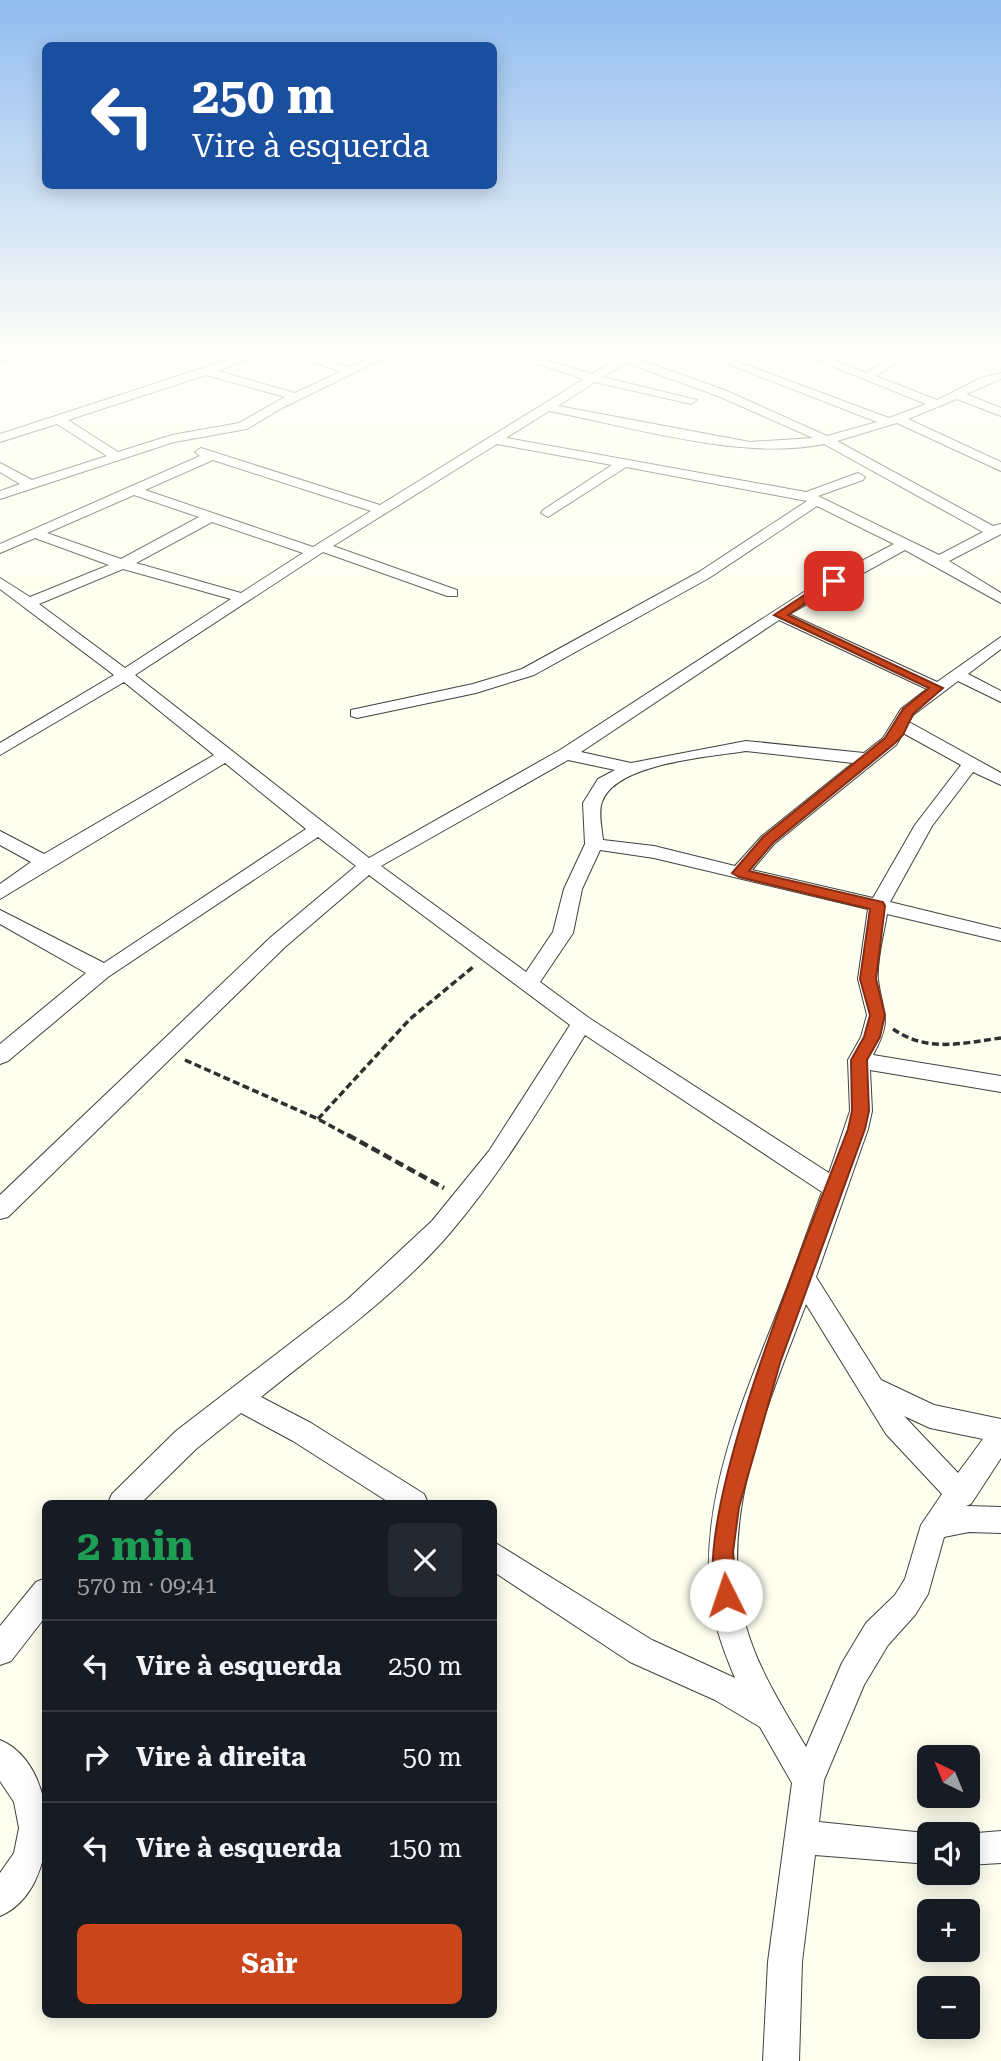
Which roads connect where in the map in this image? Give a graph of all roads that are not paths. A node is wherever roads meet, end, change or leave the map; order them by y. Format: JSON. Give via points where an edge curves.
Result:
{"nodes":[{"id":1,"x":103,"y":448,"type":"edge"},
{"id":2,"x":144,"y":448,"type":"edge"},
{"id":3,"x":190,"y":448,"type":"edge"},
{"id":4,"x":483,"y":448,"type":"edge"},
{"id":5,"x":542,"y":448,"type":"edge"},
{"id":6,"x":845,"y":448,"type":"edge"},
{"id":7,"x":958,"y":448,"type":"edge"},
{"id":8,"x":213,"y":455,"type":"junction"},
{"id":9,"x":117,"y":457,"type":"junction"},
{"id":10,"x":623,"y":463,"type":"junction"},
{"id":11,"x":0,"y":467,"type":"edge"},
{"id":12,"x":1001,"y":467,"type":"edge"},
{"id":13,"x":858,"y":477,"type":"dead end"},
{"id":14,"x":30,"y":485,"type":"junction"},
{"id":15,"x":135,"y":491,"type":"junction"},
{"id":16,"x":0,"y":495,"type":"edge"},
{"id":17,"x":812,"y":498,"type":"junction"},
{"id":18,"x":381,"y":510,"type":"junction"},
{"id":19,"x":548,"y":513,"type":"dead end"},
{"id":20,"x":210,"y":517,"type":"junction"},
{"id":21,"x":997,"y":530,"type":"edge"},
{"id":22,"x":36,"y":534,"type":"junction"},
{"id":23,"x":906,"y":544,"type":"junction"},
{"id":24,"x":0,"y":549,"type":"edge"},
{"id":25,"x":318,"y":550,"type":"junction"},
{"id":26,"x":939,"y":561,"type":"junction"},
{"id":27,"x":122,"y":564,"type":"junction"},
{"id":28,"x":0,"y":582,"type":"edge"},
{"id":29,"x":453,"y":593,"type":"dead end"},
{"id":30,"x":243,"y":598,"type":"junction"},
{"id":31,"x":1001,"y":599,"type":"edge"},
{"id":32,"x":27,"y":604,"type":"junction"},
{"id":33,"x":779,"y":615,"type":"junction"},
{"id":34,"x":1001,"y":642,"type":"edge"},
{"id":35,"x":956,"y":674,"type":"junction"},
{"id":36,"x":125,"y":675,"type":"junction"},
{"id":37,"x":937,"y":688,"type":"junction"},
{"id":38,"x":1001,"y":697,"type":"edge"},
{"id":39,"x":357,"y":713,"type":"dead end"},
{"id":40,"x":902,"y":725,"type":"junction"},
{"id":41,"x":0,"y":750,"type":"edge"},
{"id":42,"x":566,"y":754,"type":"junction"},
{"id":43,"x":226,"y":755,"type":"junction"},
{"id":44,"x":868,"y":759,"type":"junction"},
{"id":45,"x":971,"y":762,"type":"junction"},
{"id":46,"x":629,"y":768,"type":"junction"},
{"id":47,"x":1001,"y":780,"type":"edge"},
{"id":48,"x":317,"y":829,"type":"junction"},
{"id":49,"x":0,"y":837,"type":"edge"},
{"id":50,"x":594,"y":844,"type":"junction"},
{"id":51,"x":44,"y":862,"type":"junction"},
{"id":52,"x":368,"y":866,"type":"junction"},
{"id":53,"x":739,"y":873,"type":"junction"},
{"id":54,"x":0,"y":893,"type":"edge"},
{"id":55,"x":878,"y":906,"type":"junction"},
{"id":56,"x":0,"y":916,"type":"edge"},
{"id":57,"x":1001,"y":935,"type":"edge"},
{"id":58,"x":102,"y":971,"type":"junction"},
{"id":59,"x":528,"y":984,"type":"junction"},
{"id":60,"x":582,"y":1023,"type":"junction"},
{"id":61,"x":0,"y":1056,"type":"edge"},
{"id":62,"x":859,"y":1060,"type":"junction"},
{"id":63,"x":1001,"y":1084,"type":"edge"},
{"id":64,"x":833,"y":1188,"type":"junction"},
{"id":65,"x":0,"y":1210,"type":"edge"},
{"id":66,"x":803,"y":1278,"type":"junction"},
{"id":67,"x":874,"y":1389,"type":"junction"},
{"id":68,"x":240,"y":1399,"type":"junction"},
{"id":69,"x":1001,"y":1431,"type":"edge"},
{"id":70,"x":1001,"y":1437,"type":"edge"},
{"id":71,"x":961,"y":1494,"type":"junction"},
{"id":72,"x":125,"y":1500,"type":"edge"},
{"id":73,"x":409,"y":1500,"type":"edge"},
{"id":74,"x":1001,"y":1520,"type":"edge"},
{"id":75,"x":936,"y":1525,"type":"junction"},
{"id":76,"x":497,"y":1558,"type":"edge"},
{"id":77,"x":42,"y":1597,"type":"edge"},
{"id":78,"x":0,"y":1650,"type":"edge"},
{"id":79,"x":772,"y":1717,"type":"junction"},
{"id":80,"x":0,"y":1756,"type":"edge"},
{"id":81,"x":808,"y":1780,"type":"junction"},
{"id":82,"x":802,"y":1837,"type":"junction"},
{"id":83,"x":917,"y":1847,"type":"edge"},
{"id":84,"x":1001,"y":1847,"type":"edge"},
{"id":85,"x":980,"y":1848,"type":"edge"},
{"id":86,"x":0,"y":1899,"type":"edge"},
{"id":87,"x":780,"y":2061,"type":"edge"}],
"edges":[{"from":1,"to":9,"type":"street"},
{"from":2,"to":9,"type":"street"},
{"from":3,"to":8,"type":"street"},
{"from":4,"to":18,"type":"street"},
{"from":5,"to":10,"type":"street"},
{"from":6,"to":21,"type":"street"},
{"from":7,"to":12,"type":"street"},
{"from":8,"to":15,"type":"street"},
{"from":8,"to":18,"type":"street"},
{"from":9,"to":14,"type":"street"},
{"from":10,"to":17,"type":"street"},
{"from":10,"to":19,"type":"street"},
{"from":11,"to":14,"type":"street"},
{"from":13,"to":17,"type":"street"},
{"from":14,"to":16,"type":"street"},
{"from":15,"to":20,"type":"street"},
{"from":15,"to":22,"type":"street"},
{"from":17,"to":23,"type":"street"},
{"from":17,"to":39,"type":"street","via":[[704,575],[528,672]]},
{"from":18,"to":25,"type":"street"},
{"from":20,"to":25,"type":"street"},
{"from":20,"to":27,"type":"street"},
{"from":21,"to":26,"type":"street"},
{"from":22,"to":24,"type":"street"},
{"from":22,"to":27,"type":"street"},
{"from":23,"to":26,"type":"street"},
{"from":23,"to":33,"type":"street"},
{"from":25,"to":29,"type":"street"},
{"from":25,"to":30,"type":"street"},
{"from":26,"to":31,"type":"street"},
{"from":27,"to":30,"type":"street"},
{"from":27,"to":32,"type":"street"},
{"from":28,"to":32,"type":"street"},
{"from":30,"to":36,"type":"street"},
{"from":32,"to":36,"type":"street"},
{"from":33,"to":37,"type":"street"},
{"from":33,"to":42,"type":"street"},
{"from":34,"to":35,"type":"street"},
{"from":35,"to":37,"type":"street"},
{"from":35,"to":38,"type":"street"},
{"from":36,"to":41,"type":"street"},
{"from":36,"to":43,"type":"street"},
{"from":37,"to":40,"type":"street","via":[[907,712]]},
{"from":40,"to":44,"type":"street","via":[[897,735]]},
{"from":40,"to":45,"type":"street"},
{"from":42,"to":46,"type":"street"},
{"from":42,"to":52,"type":"street"},
{"from":43,"to":48,"type":"street"},
{"from":43,"to":51,"type":"street"},
{"from":44,"to":46,"type":"street","via":[[746,746]]},
{"from":44,"to":53,"type":"street","via":[[768,840]]},
{"from":45,"to":47,"type":"street"},
{"from":45,"to":55,"type":"street","via":[[924,825]]},
{"from":46,"to":50,"type":"street","via":[[597,792],[590,813]]},
{"from":48,"to":52,"type":"street"},
{"from":48,"to":58,"type":"street"},
{"from":49,"to":51,"type":"street"},
{"from":50,"to":53,"type":"street","via":[[654,852]]},
{"from":50,"to":59,"type":"street","via":[[573,889],[563,933]]},
{"from":51,"to":54,"type":"street"},
{"from":52,"to":59,"type":"street"},
{"from":52,"to":65,"type":"street","via":[[278,942]]},
{"from":53,"to":55,"type":"street"},
{"from":55,"to":57,"type":"street"},
{"from":55,"to":62,"type":"street","via":[[868,979],[877,1015],[872,1037]]},
{"from":56,"to":58,"type":"street"},
{"from":58,"to":61,"type":"street"},
{"from":59,"to":60,"type":"street"},
{"from":60,"to":64,"type":"street"},
{"from":60,"to":68,"type":"street","via":[[497,1157],[427,1242],[357,1306]]},
{"from":62,"to":63,"type":"street"},
{"from":62,"to":64,"type":"street","via":[[861,1111]]},
{"from":64,"to":66,"type":"street"},
{"from":66,"to":67,"type":"street"},
{"from":66,"to":79,"type":"street","via":[[755,1411],[729,1507],[723,1552],[730,1622]]},
{"from":67,"to":69,"type":"street","via":[[930,1416]]},
{"from":67,"to":71,"type":"street","via":[[895,1426]]},
{"from":68,"to":72,"type":"street","via":[[186,1440]]},
{"from":68,"to":73,"type":"street"},
{"from":70,"to":71,"type":"street"},
{"from":71,"to":75,"type":"street"},
{"from":74,"to":75,"type":"street"},
{"from":75,"to":81,"type":"street","via":[[918,1584],[877,1634],[853,1674]]},
{"from":76,"to":79,"type":"street","via":[[640,1651],[726,1689]]},
{"from":77,"to":78,"type":"street"},
{"from":79,"to":81,"type":"street"},
{"from":80,"to":86,"type":"street","via":[[21,1780],[36,1814],[34,1844],[17,1881]]},
{"from":81,"to":82,"type":"street"},
{"from":82,"to":83,"type":"street"},
{"from":82,"to":87,"type":"street","via":[[785,1962]]},
{"from":84,"to":85,"type":"street"}]}
